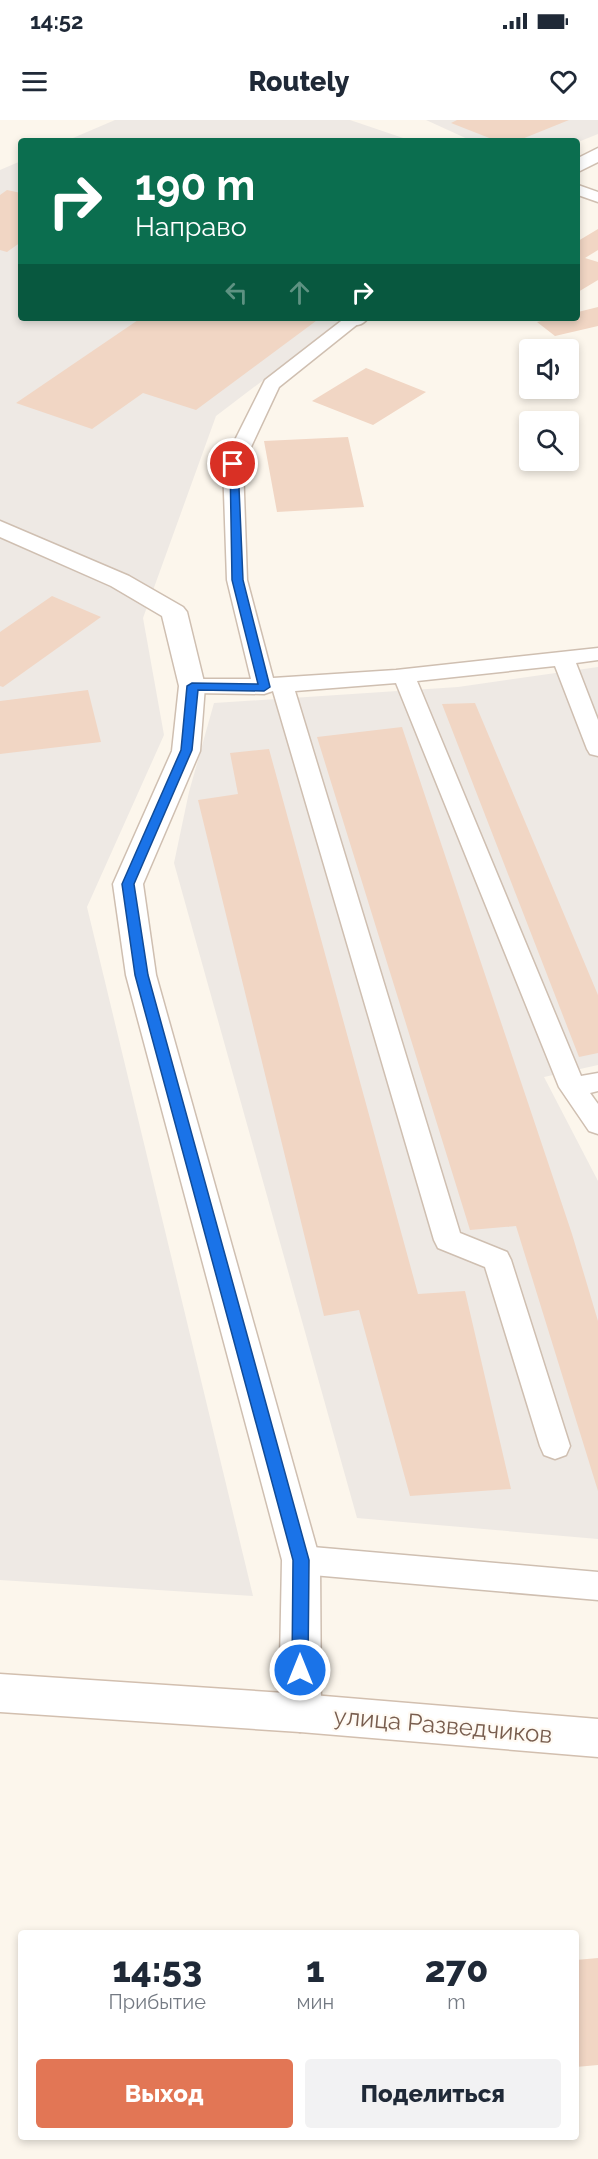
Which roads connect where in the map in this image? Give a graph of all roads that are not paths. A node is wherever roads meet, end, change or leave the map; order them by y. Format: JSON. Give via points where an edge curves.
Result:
{"nodes":[{"id":1,"x":598,"y":154,"type":"edge"},
{"id":2,"x":580,"y":165,"type":"edge"},
{"id":3,"x":580,"y":183,"type":"edge"},
{"id":4,"x":598,"y":184,"type":"edge"},
{"id":5,"x":580,"y":191,"type":"edge"},
{"id":6,"x":598,"y":197,"type":"edge"},
{"id":7,"x":353,"y":321,"type":"edge"},
{"id":8,"x":0,"y":528,"type":"edge"},
{"id":9,"x":598,"y":654,"type":"edge"},
{"id":10,"x":563,"y":658,"type":"junction"},
{"id":11,"x":404,"y":677,"type":"junction"},
{"id":12,"x":192,"y":686,"type":"junction"},
{"id":13,"x":274,"y":687,"type":"junction"},
{"id":14,"x":598,"y":749,"type":"edge"},
{"id":15,"x":598,"y":1082,"type":"edge"},
{"id":16,"x":572,"y":1087,"type":"junction"},
{"id":17,"x":598,"y":1124,"type":"edge"},
{"id":18,"x":555,"y":1446,"type":"dead end"},
{"id":19,"x":301,"y":1560,"type":"junction"},
{"id":20,"x":598,"y":1586,"type":"edge"},
{"id":21,"x":0,"y":1693,"type":"edge"},
{"id":22,"x":300,"y":1713,"type":"junction"},
{"id":23,"x":598,"y":1738,"type":"edge"}],
"edges":[{"from":1,"to":2,"type":"street"},
{"from":3,"to":4,"type":"lane"},
{"from":5,"to":6,"type":"lane"},
{"from":7,"to":13,"type":"lane","via":[[271,384],[233,464],[237,580]]},
{"from":8,"to":12,"type":"street","via":[[120,581],[174,612]]},
{"from":9,"to":10,"type":"lane"},
{"from":10,"to":11,"type":"lane"},
{"from":10,"to":14,"type":"lane"},
{"from":11,"to":13,"type":"lane"},
{"from":11,"to":16,"type":"lane"},
{"from":12,"to":13,"type":"lane"},
{"from":12,"to":19,"type":"street","via":[[186,750],[128,884],[141,975]]},
{"from":13,"to":18,"type":"lane","via":[[316,804],[448,1240],[497,1260]]},
{"from":15,"to":16,"type":"lane"},
{"from":16,"to":17,"type":"lane"},
{"from":19,"to":20,"type":"lane"},
{"from":19,"to":22,"type":"street"},
{"from":21,"to":22,"type":"street","name":"улица Разведчиков"},
{"from":22,"to":23,"type":"street","name":"улица Разведчиков"}]}
